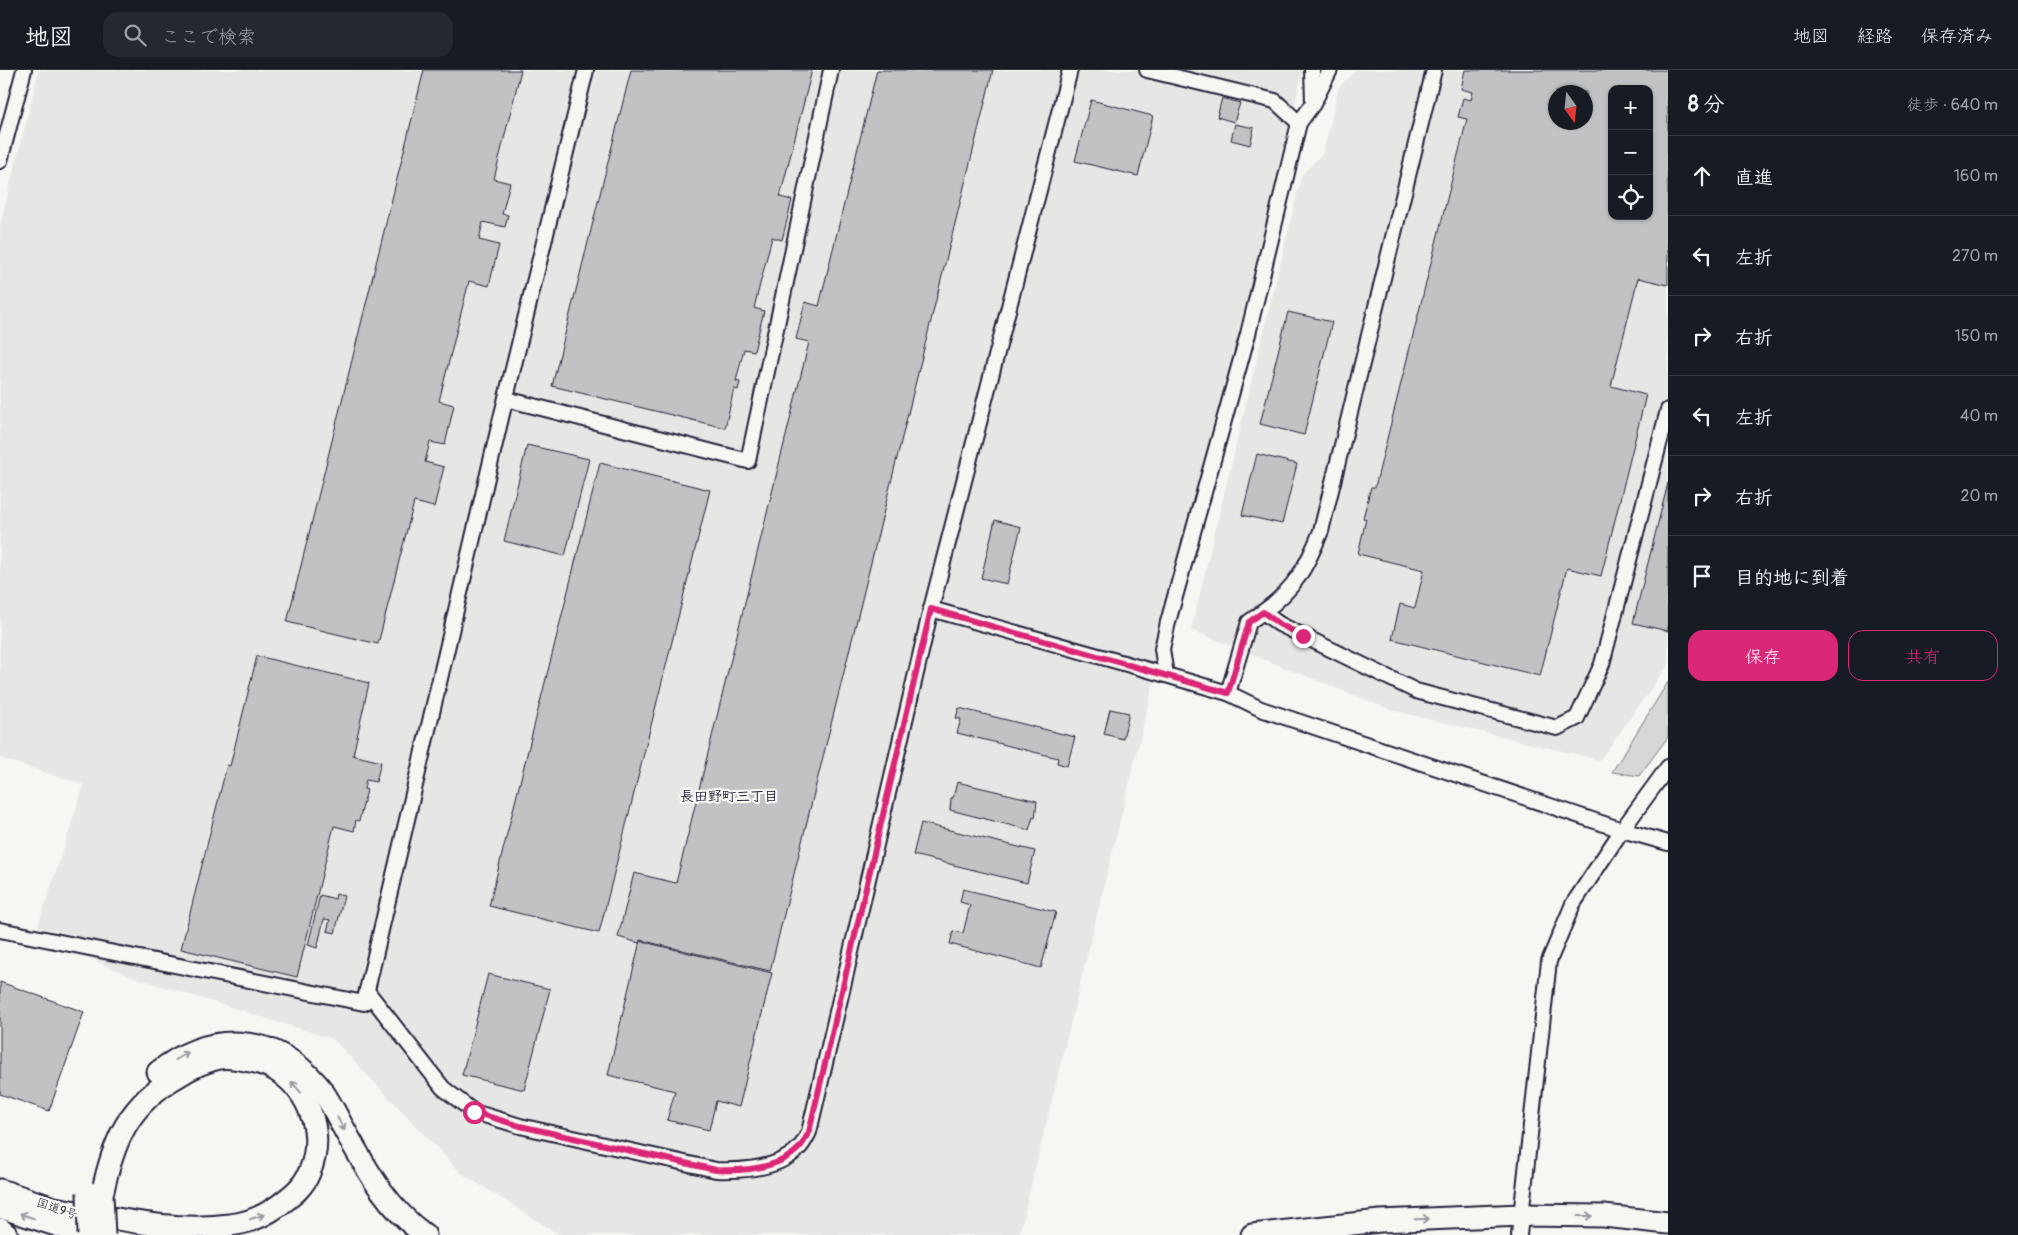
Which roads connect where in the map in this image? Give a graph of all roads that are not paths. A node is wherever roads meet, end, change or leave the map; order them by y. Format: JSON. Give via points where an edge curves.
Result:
{"nodes":[{"id":1,"x":24,"y":70,"type":"edge"},
{"id":2,"x":586,"y":70,"type":"edge"},
{"id":3,"x":830,"y":70,"type":"edge"},
{"id":4,"x":1070,"y":70,"type":"edge"},
{"id":5,"x":1147,"y":70,"type":"edge"},
{"id":6,"x":1312,"y":70,"type":"edge"},
{"id":7,"x":1330,"y":70,"type":"edge"},
{"id":8,"x":1434,"y":70,"type":"edge"},
{"id":9,"x":1313,"y":104,"type":"junction"},
{"id":10,"x":1300,"y":123,"type":"junction"},
{"id":11,"x":0,"y":161,"type":"edge"},
{"id":12,"x":506,"y":399,"type":"junction"},
{"id":13,"x":1668,"y":410,"type":"edge"},
{"id":14,"x":931,"y":609,"type":"junction"},
{"id":15,"x":1263,"y":612,"type":"junction"},
{"id":16,"x":1166,"y":675,"type":"junction"},
{"id":17,"x":1228,"y":693,"type":"junction"},
{"id":18,"x":1668,"y":767,"type":"edge"},
{"id":19,"x":1622,"y":830,"type":"junction"},
{"id":20,"x":1668,"y":843,"type":"edge"},
{"id":21,"x":0,"y":930,"type":"edge"},
{"id":22,"x":367,"y":992,"type":"junction"},
{"id":23,"x":0,"y":1190,"type":"edge"},
{"id":24,"x":95,"y":1194,"type":"junction"},
{"id":25,"x":0,"y":1207,"type":"edge"},
{"id":26,"x":54,"y":1208,"type":"junction"},
{"id":27,"x":1668,"y":1223,"type":"edge"},
{"id":28,"x":1520,"y":1225,"type":"edge"},
{"id":29,"x":0,"y":1229,"type":"edge"},
{"id":30,"x":7,"y":1235,"type":"edge"},
{"id":31,"x":88,"y":1235,"type":"edge"},
{"id":32,"x":104,"y":1235,"type":"edge"},
{"id":33,"x":143,"y":1235,"type":"edge"},
{"id":34,"x":425,"y":1235,"type":"edge"},
{"id":35,"x":1252,"y":1235,"type":"edge"}],
"edges":[{"from":1,"to":11,"type":"street"},
{"from":2,"to":12,"type":"street"},
{"from":3,"to":12,"type":"street","via":[[748,461]]},
{"from":4,"to":14,"type":"street"},
{"from":5,"to":10,"type":"street","via":[[1275,101]]},
{"from":6,"to":9,"type":"street"},
{"from":7,"to":9,"type":"street"},
{"from":8,"to":15,"type":"street","via":[[1321,531],[1307,565],[1295,582]]},
{"from":9,"to":10,"type":"street"},
{"from":10,"to":16,"type":"street","via":[[1248,334],[1168,622],[1162,649]]},
{"from":12,"to":22,"type":"street"},
{"from":13,"to":15,"type":"street","via":[[1602,664],[1577,718],[1557,728],[1416,691],[1279,624]]},
{"from":14,"to":16,"type":"street"},
{"from":14,"to":22,"type":"street","via":[[809,1132],[798,1149],[774,1163],[746,1171],[716,1170],[520,1126],[474,1112],[443,1088]]},
{"from":15,"to":17,"type":"street","via":[[1249,622]]},
{"from":16,"to":17,"type":"street"},
{"from":17,"to":19,"type":"street","via":[[1261,709]]},
{"from":18,"to":19,"type":"street"},
{"from":19,"to":20,"type":"street"},
{"from":19,"to":28,"type":"street","via":[[1572,904],[1549,961]]},
{"from":21,"to":22,"type":"street","via":[[364,1003]]},
{"from":23,"to":26,"type":"highway","name":"国道9号"},
{"from":26,"to":24,"type":"highway","one_way":true,"via":[[144,1223],[196,1226],[230,1225],[264,1216],[294,1195],[309,1174],[315,1152],[315,1126],[305,1097],[287,1076],[264,1063],[221,1058],[196,1065],[146,1099],[115,1144]]},
{"from":24,"to":31,"type":"highway","bridge":true},
{"from":24,"to":32,"type":"highway","bridge":true},
{"from":24,"to":34,"type":"highway","one_way":true,"via":[[93,1166],[104,1138],[119,1111],[138,1088],[192,1050],[219,1042],[247,1042],[296,1064],[318,1085],[384,1197],[406,1221]]},
{"from":31,"to":25,"type":"highway","name":"国道9号","one_way":true},
{"from":26,"to":33,"type":"highway","name":"国道9号"},
{"from":28,"to":27,"type":"highway","one_way":true,"via":[[1604,1216]]},
{"from":35,"to":28,"type":"highway","one_way":true,"via":[[1380,1221]]},
{"from":29,"to":30,"type":"highway"}]}
